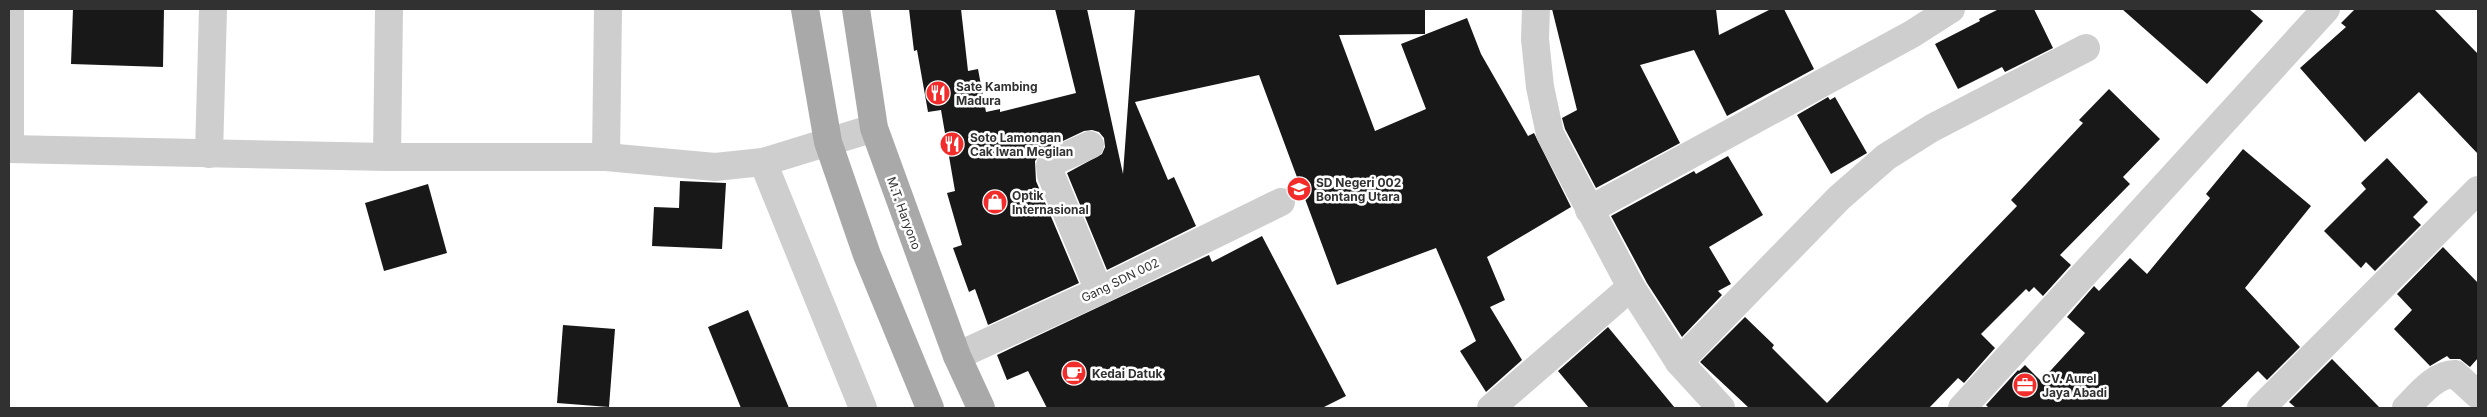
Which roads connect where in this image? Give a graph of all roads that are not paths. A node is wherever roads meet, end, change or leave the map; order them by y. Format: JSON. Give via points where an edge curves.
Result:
{"nodes":[{"id":1,"x":10,"y":9,"type":"edge"},
{"id":2,"x":212,"y":9,"type":"edge"},
{"id":3,"x":389,"y":9,"type":"edge"},
{"id":4,"x":608,"y":9,"type":"edge"},
{"id":5,"x":805,"y":9,"type":"edge"},
{"id":6,"x":856,"y":9,"type":"edge"},
{"id":7,"x":1536,"y":9,"type":"edge"},
{"id":8,"x":1951,"y":9,"type":"edge"},
{"id":9,"x":2326,"y":9,"type":"edge"},
{"id":10,"x":2086,"y":48,"type":"dead end"},
{"id":11,"x":874,"y":128,"type":"junction"},
{"id":12,"x":828,"y":142,"type":"junction"},
{"id":13,"x":1090,"y":145,"type":"dead end"},
{"id":14,"x":10,"y":149,"type":"edge"},
{"id":15,"x":209,"y":154,"type":"junction"},
{"id":16,"x":387,"y":157,"type":"junction"},
{"id":17,"x":606,"y":157,"type":"junction"},
{"id":18,"x":763,"y":162,"type":"junction"},
{"id":19,"x":2478,"y":190,"type":"edge"},
{"id":20,"x":1281,"y":202,"type":"dead end"},
{"id":21,"x":1589,"y":210,"type":"junction"},
{"id":22,"x":1632,"y":287,"type":"junction"},
{"id":23,"x":1099,"y":290,"type":"junction"},
{"id":24,"x":957,"y":356,"type":"junction"},
{"id":25,"x":1678,"y":362,"type":"junction"},
{"id":26,"x":2478,"y":395,"type":"edge"},
{"id":27,"x":863,"y":408,"type":"edge"},
{"id":28,"x":930,"y":408,"type":"edge"},
{"id":29,"x":981,"y":408,"type":"edge"},
{"id":30,"x":1491,"y":408,"type":"edge"},
{"id":31,"x":1721,"y":408,"type":"edge"},
{"id":32,"x":1962,"y":408,"type":"edge"},
{"id":33,"x":2261,"y":408,"type":"edge"},
{"id":34,"x":2406,"y":408,"type":"edge"}],
"edges":[{"from":1,"to":14,"type":"street"},
{"from":2,"to":15,"type":"street"},
{"from":3,"to":16,"type":"street"},
{"from":4,"to":17,"type":"street"},
{"from":5,"to":12,"type":"main road"},
{"from":6,"to":11,"type":"main road","name":"M.T. Haryono"},
{"from":7,"to":21,"type":"street","via":[[1535,39],[1540,87],[1550,134]]},
{"from":8,"to":21,"type":"street","via":[[1912,34]]},
{"from":9,"to":32,"type":"street"},
{"from":10,"to":25,"type":"street","via":[[1932,128],[1886,157],[1839,198]]},
{"from":11,"to":12,"type":"street"},
{"from":11,"to":24,"type":"main road","name":"M.T. Haryono"},
{"from":12,"to":18,"type":"street"},
{"from":12,"to":28,"type":"main road","via":[[867,255]]},
{"from":13,"to":23,"type":"street","via":[[1055,161],[1050,166],[1050,174]]},
{"from":14,"to":15,"type":"street"},
{"from":15,"to":16,"type":"street"},
{"from":16,"to":17,"type":"street"},
{"from":17,"to":18,"type":"street","via":[[715,167]]},
{"from":18,"to":27,"type":"street"},
{"from":19,"to":33,"type":"street"},
{"from":20,"to":23,"type":"street","name":"Gang SDN 002"},
{"from":21,"to":22,"type":"street"},
{"from":22,"to":25,"type":"street"},
{"from":22,"to":30,"type":"street"},
{"from":23,"to":24,"type":"street","name":"Gang SDN 002"},
{"from":24,"to":29,"type":"main road","name":"M.T. Haryono"},
{"from":25,"to":31,"type":"street"},
{"from":26,"to":34,"type":"street","via":[[2455,374],[2446,374]]}]}
